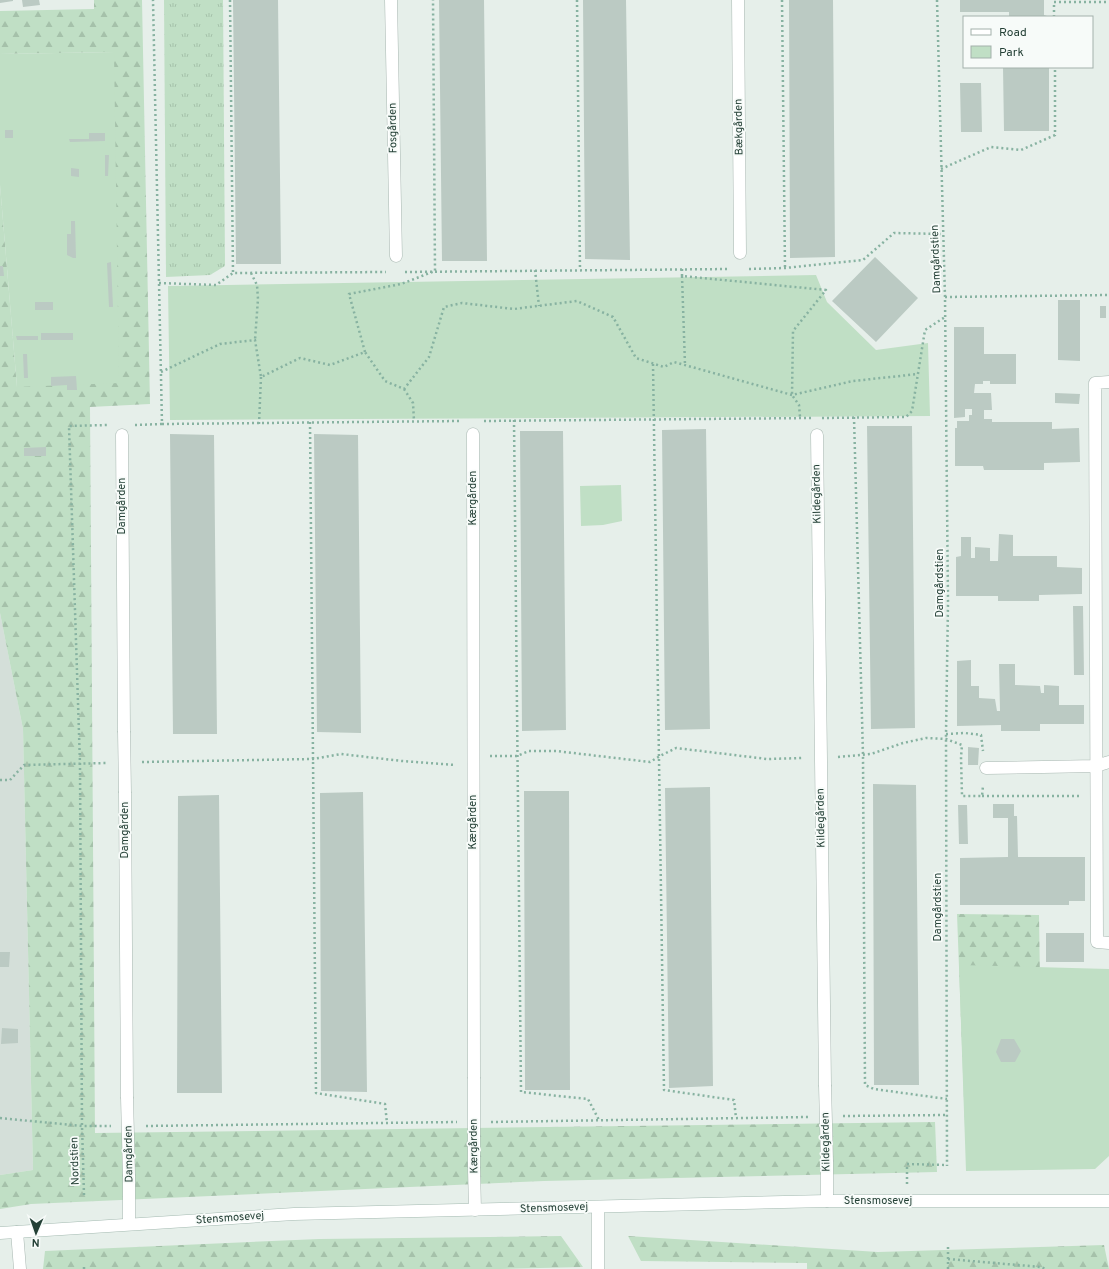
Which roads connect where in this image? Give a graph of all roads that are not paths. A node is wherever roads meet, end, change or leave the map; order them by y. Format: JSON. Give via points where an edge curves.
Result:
{"nodes":[{"id":1,"x":391,"y":0,"type":"edge"},
{"id":2,"x":738,"y":0,"type":"edge"},
{"id":3,"x":740,"y":253,"type":"dead end"},
{"id":4,"x":396,"y":256,"type":"dead end"},
{"id":5,"x":1109,"y":382,"type":"edge"},
{"id":6,"x":473,"y":434,"type":"dead end"},
{"id":7,"x":122,"y":435,"type":"dead end"},
{"id":8,"x":817,"y":435,"type":"dead end"},
{"id":9,"x":1109,"y":762,"type":"edge"},
{"id":10,"x":1096,"y":766,"type":"junction"},
{"id":11,"x":986,"y":768,"type":"dead end"},
{"id":12,"x":1109,"y":943,"type":"edge"},
{"id":13,"x":827,"y":1201,"type":"junction"},
{"id":14,"x":1109,"y":1201,"type":"edge"},
{"id":15,"x":598,"y":1207,"type":"junction"},
{"id":16,"x":475,"y":1210,"type":"junction"},
{"id":17,"x":130,"y":1224,"type":"junction"},
{"id":18,"x":18,"y":1232,"type":"junction"},
{"id":19,"x":0,"y":1233,"type":"edge"},
{"id":20,"x":20,"y":1269,"type":"edge"},
{"id":21,"x":598,"y":1269,"type":"edge"}],
"edges":[{"from":1,"to":4,"type":"street","name":"Fosgården"},
{"from":2,"to":3,"type":"street","name":"Bækgården"},
{"from":5,"to":10,"type":"street","via":[[1095,383]]},
{"from":6,"to":16,"type":"street","name":"Kærgården","bridge":true},
{"from":7,"to":17,"type":"street","name":"Damgården","bridge":true},
{"from":8,"to":13,"type":"street","name":"Kildegården","bridge":true},
{"from":9,"to":10,"type":"street"},
{"from":10,"to":11,"type":"street"},
{"from":10,"to":12,"type":"street","via":[[1098,942]]},
{"from":13,"to":14,"type":"street","name":"Stensmosevej"},
{"from":13,"to":15,"type":"street","name":"Stensmosevej"},
{"from":15,"to":16,"type":"street","name":"Stensmosevej"},
{"from":15,"to":21,"type":"street"},
{"from":16,"to":17,"type":"street","name":"Stensmosevej","via":[[294,1214]]},
{"from":17,"to":18,"type":"street","name":"Stensmosevej"},
{"from":18,"to":19,"type":"street","name":"Stensmosevej"},
{"from":18,"to":20,"type":"street"}]}
